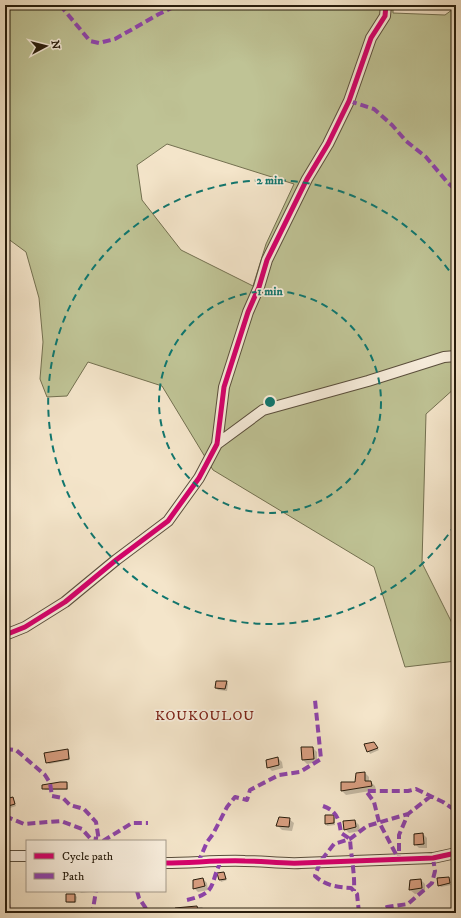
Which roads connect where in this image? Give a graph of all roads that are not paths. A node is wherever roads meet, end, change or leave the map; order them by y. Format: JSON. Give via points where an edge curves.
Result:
{"nodes":[{"id":1,"x":386,"y":5,"type":"edge"},
{"id":2,"x":456,"y":356,"type":"edge"},
{"id":3,"x":217,"y":444,"type":"junction"},
{"id":4,"x":5,"y":635,"type":"edge"},
{"id":5,"x":456,"y":853,"type":"edge"},
{"id":6,"x":5,"y":856,"type":"edge"},
{"id":7,"x":26,"y":856,"type":"edge"},
{"id":8,"x":166,"y":863,"type":"edge"}],
"edges":[{"from":1,"to":3,"type":"street","via":[[385,16],[371,38],[349,101],[267,260],[224,387]]},
{"from":2,"to":3,"type":"street","via":[[444,357],[263,410]]},
{"from":3,"to":4,"type":"street","via":[[199,478],[168,521],[65,602],[25,627]]},
{"from":5,"to":8,"type":"street","via":[[432,858],[286,864],[247,861]]},
{"from":6,"to":7,"type":"street"}]}
